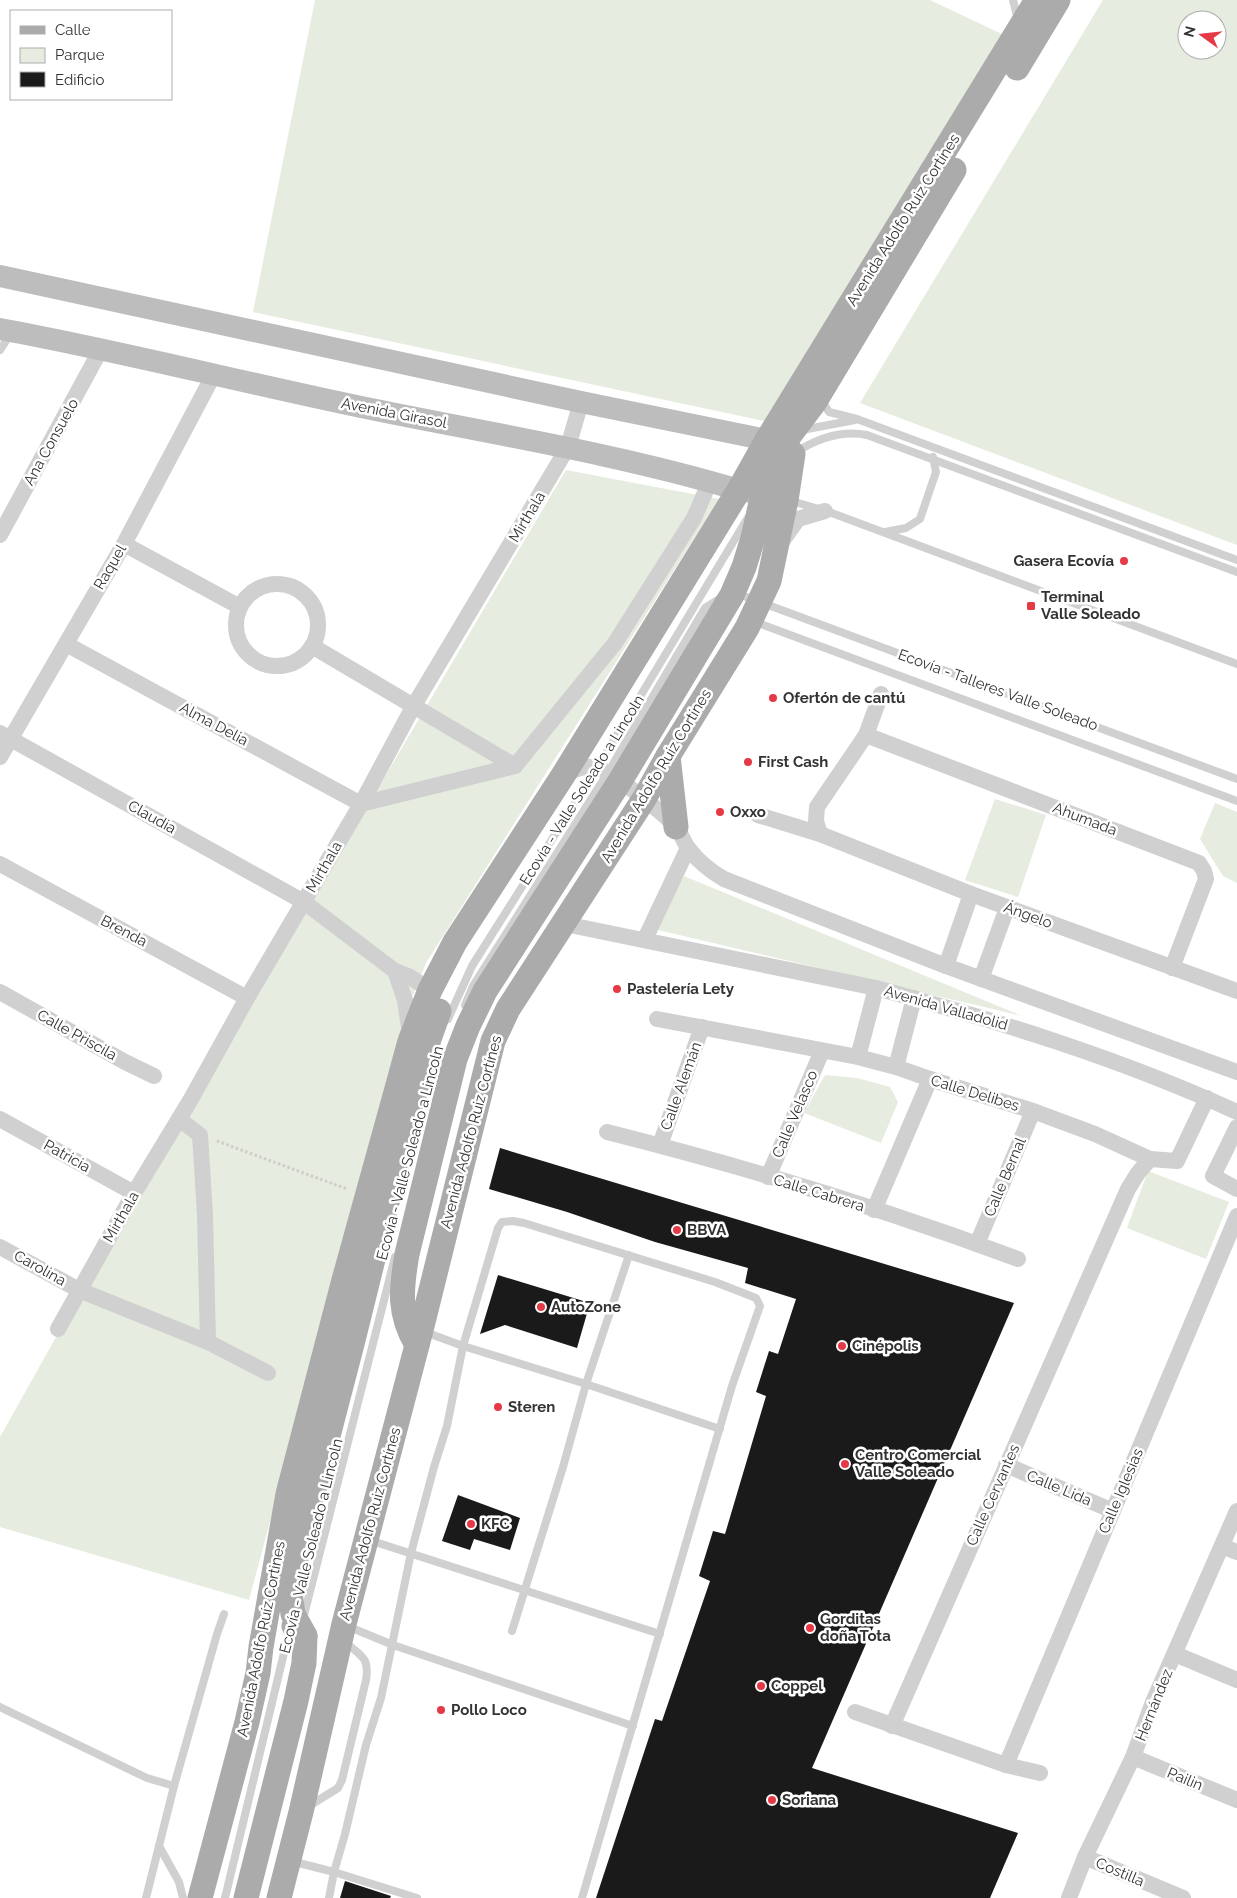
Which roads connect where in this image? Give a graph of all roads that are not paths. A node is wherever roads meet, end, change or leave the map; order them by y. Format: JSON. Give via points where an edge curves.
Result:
{"nodes":[{"id":1,"x":1013,"y":0,"type":"edge"},
{"id":2,"x":1037,"y":0,"type":"edge"},
{"id":3,"x":1058,"y":0,"type":"edge"},
{"id":4,"x":1020,"y":30,"type":"junction"},
{"id":5,"x":0,"y":276,"type":"edge"},
{"id":6,"x":6,"y":330,"type":"edge"},
{"id":7,"x":101,"y":349,"type":"junction"},
{"id":8,"x":0,"y":350,"type":"edge"},
{"id":9,"x":214,"y":374,"type":"junction"},
{"id":10,"x":818,"y":398,"type":"junction"},
{"id":11,"x":582,"y":402,"type":"junction"},
{"id":12,"x":856,"y":419,"type":"junction"},
{"id":13,"x":786,"y":440,"type":"junction"},
{"id":14,"x":927,"y":445,"type":"junction"},
{"id":15,"x":568,"y":447,"type":"junction"},
{"id":16,"x":934,"y":460,"type":"junction"},
{"id":17,"x":710,"y":481,"type":"junction"},
{"id":18,"x":752,"y":492,"type":"junction"},
{"id":19,"x":786,"y":500,"type":"junction"},
{"id":20,"x":825,"y":511,"type":"junction"},
{"id":21,"x":883,"y":532,"type":"junction"},
{"id":22,"x":0,"y":535,"type":"edge"},
{"id":23,"x":124,"y":544,"type":"junction"},
{"id":24,"x":1237,"y":560,"type":"edge"},
{"id":25,"x":773,"y":564,"type":"junction"},
{"id":26,"x":1237,"y":572,"type":"edge"},
{"id":27,"x":732,"y":596,"type":"junction"},
{"id":28,"x":240,"y":607,"type":"junction"},
{"id":29,"x":755,"y":611,"type":"junction"},
{"id":30,"x":66,"y":644,"type":"junction"},
{"id":31,"x":312,"y":646,"type":"junction"},
{"id":32,"x":1237,"y":664,"type":"edge"},
{"id":33,"x":881,"y":694,"type":"dead end"},
{"id":34,"x":413,"y":707,"type":"junction"},
{"id":35,"x":866,"y":735,"type":"junction"},
{"id":36,"x":5,"y":736,"type":"edge"},
{"id":37,"x":668,"y":756,"type":"junction"},
{"id":38,"x":0,"y":757,"type":"edge"},
{"id":39,"x":515,"y":766,"type":"junction"},
{"id":40,"x":591,"y":772,"type":"junction"},
{"id":41,"x":1237,"y":779,"type":"edge"},
{"id":42,"x":644,"y":799,"type":"junction"},
{"id":43,"x":1237,"y":801,"type":"edge"},
{"id":44,"x":361,"y":804,"type":"junction"},
{"id":45,"x":758,"y":815,"type":"dead end"},
{"id":46,"x":820,"y":834,"type":"junction"},
{"id":47,"x":682,"y":838,"type":"junction"},
{"id":48,"x":0,"y":864,"type":"edge"},
{"id":49,"x":971,"y":894,"type":"junction"},
{"id":50,"x":304,"y":902,"type":"junction"},
{"id":51,"x":1007,"y":908,"type":"junction"},
{"id":52,"x":565,"y":924,"type":"junction"},
{"id":53,"x":645,"y":939,"type":"junction"},
{"id":54,"x":946,"y":966,"type":"junction"},
{"id":55,"x":1172,"y":968,"type":"junction"},
{"id":56,"x":395,"y":971,"type":"junction"},
{"id":57,"x":981,"y":979,"type":"junction"},
{"id":58,"x":876,"y":988,"type":"junction"},
{"id":59,"x":1237,"y":991,"type":"edge"},
{"id":60,"x":0,"y":992,"type":"edge"},
{"id":61,"x":247,"y":998,"type":"junction"},
{"id":62,"x":914,"y":998,"type":"junction"},
{"id":63,"x":427,"y":999,"type":"junction"},
{"id":64,"x":463,"y":1012,"type":"dead end"},
{"id":65,"x":657,"y":1019,"type":"dead end"},
{"id":66,"x":702,"y":1027,"type":"junction"},
{"id":67,"x":444,"y":1028,"type":"dead end"},
{"id":68,"x":410,"y":1041,"type":"junction"},
{"id":69,"x":822,"y":1051,"type":"junction"},
{"id":70,"x":858,"y":1057,"type":"junction"},
{"id":71,"x":896,"y":1067,"type":"junction"},
{"id":72,"x":1237,"y":1072,"type":"edge"},
{"id":73,"x":154,"y":1076,"type":"dead end"},
{"id":74,"x":930,"y":1079,"type":"junction"},
{"id":75,"x":1206,"y":1098,"type":"junction"},
{"id":76,"x":1033,"y":1111,"type":"junction"},
{"id":77,"x":1237,"y":1112,"type":"edge"},
{"id":78,"x":179,"y":1118,"type":"junction"},
{"id":79,"x":0,"y":1119,"type":"edge"},
{"id":80,"x":1237,"y":1127,"type":"edge"},
{"id":81,"x":607,"y":1132,"type":"dead end"},
{"id":82,"x":660,"y":1145,"type":"junction"},
{"id":83,"x":1150,"y":1159,"type":"junction"},
{"id":84,"x":768,"y":1177,"type":"junction"},
{"id":85,"x":1237,"y":1189,"type":"edge"},
{"id":86,"x":134,"y":1193,"type":"junction"},
{"id":87,"x":874,"y":1210,"type":"junction"},
{"id":88,"x":1237,"y":1216,"type":"edge"},
{"id":89,"x":977,"y":1244,"type":"junction"},
{"id":90,"x":0,"y":1247,"type":"edge"},
{"id":91,"x":397,"y":1247,"type":"dead end"},
{"id":92,"x":629,"y":1255,"type":"junction"},
{"id":93,"x":1018,"y":1259,"type":"dead end"},
{"id":94,"x":79,"y":1290,"type":"junction"},
{"id":95,"x":58,"y":1330,"type":"dead end"},
{"id":96,"x":419,"y":1338,"type":"junction"},
{"id":97,"x":208,"y":1342,"type":"junction"},
{"id":98,"x":463,"y":1346,"type":"junction"},
{"id":99,"x":268,"y":1373,"type":"dead end"},
{"id":100,"x":586,"y":1384,"type":"junction"},
{"id":101,"x":720,"y":1429,"type":"junction"},
{"id":102,"x":1006,"y":1465,"type":"junction"},
{"id":103,"x":288,"y":1494,"type":"joint"},
{"id":104,"x":1113,"y":1511,"type":"junction"},
{"id":105,"x":1237,"y":1511,"type":"edge"},
{"id":106,"x":365,"y":1539,"type":"junction"},
{"id":107,"x":1222,"y":1546,"type":"junction"},
{"id":108,"x":1237,"y":1552,"type":"edge"},
{"id":109,"x":412,"y":1553,"type":"junction"},
{"id":110,"x":300,"y":1584,"type":"dead end"},
{"id":111,"x":526,"y":1590,"type":"junction"},
{"id":112,"x":224,"y":1614,"type":"dead end"},
{"id":113,"x":342,"y":1631,"type":"junction"},
{"id":114,"x":512,"y":1631,"type":"dead end"},
{"id":115,"x":286,"y":1632,"type":"junction"},
{"id":116,"x":660,"y":1634,"type":"junction"},
{"id":117,"x":393,"y":1645,"type":"junction"},
{"id":118,"x":1175,"y":1654,"type":"junction"},
{"id":119,"x":1237,"y":1680,"type":"edge"},
{"id":120,"x":0,"y":1707,"type":"edge"},
{"id":121,"x":855,"y":1712,"type":"dead end"},
{"id":122,"x":633,"y":1726,"type":"junction"},
{"id":123,"x":892,"y":1726,"type":"junction"},
{"id":124,"x":1133,"y":1757,"type":"junction"},
{"id":125,"x":1006,"y":1765,"type":"junction"},
{"id":126,"x":1040,"y":1773,"type":"dead end"},
{"id":127,"x":174,"y":1786,"type":"junction"},
{"id":128,"x":1237,"y":1800,"type":"edge"},
{"id":129,"x":299,"y":1818,"type":"junction"},
{"id":130,"x":159,"y":1846,"type":"junction"},
{"id":131,"x":257,"y":1856,"type":"junction"},
{"id":132,"x":1085,"y":1857,"type":"junction"},
{"id":133,"x":289,"y":1860,"type":"junction"},
{"id":134,"x":334,"y":1872,"type":"junction"},
{"id":135,"x":146,"y":1898,"type":"edge"},
{"id":136,"x":183,"y":1898,"type":"edge"},
{"id":137,"x":200,"y":1898,"type":"edge"},
{"id":138,"x":211,"y":1898,"type":"edge"},
{"id":139,"x":225,"y":1898,"type":"edge"},
{"id":140,"x":246,"y":1898,"type":"edge"},
{"id":141,"x":279,"y":1898,"type":"edge"},
{"id":142,"x":329,"y":1898,"type":"edge"},
{"id":143,"x":417,"y":1898,"type":"edge"},
{"id":144,"x":582,"y":1898,"type":"edge"},
{"id":145,"x":1069,"y":1898,"type":"edge"},
{"id":146,"x":1183,"y":1898,"type":"edge"}],
"edges":[{"from":1,"to":4,"type":"lane"},
{"from":2,"to":4,"type":"main road","name":"Avenida Adolfo Ruiz Cortínes"},
{"from":3,"to":10,"type":"main road"},
{"from":4,"to":13,"type":"main road","name":"Avenida Adolfo Ruiz Cortínes"},
{"from":5,"to":11,"type":"street"},
{"from":6,"to":7,"type":"street","name":"Avenida Girasol"},
{"from":6,"to":8,"type":"lane"},
{"from":7,"to":9,"type":"street","name":"Avenida Girasol"},
{"from":7,"to":22,"type":"street","name":"Ana Consuelo"},
{"from":9,"to":15,"type":"street","name":"Avenida Girasol","via":[[360,407]]},
{"from":9,"to":23,"type":"street","name":"Raquel"},
{"from":10,"to":12,"type":"lane","via":[[829,412]]},
{"from":10,"to":13,"type":"main road"},
{"from":11,"to":13,"type":"street"},
{"from":11,"to":15,"type":"street","name":"Mirthala"},
{"from":12,"to":13,"type":"lane"},
{"from":12,"to":14,"type":"lane"},
{"from":13,"to":16,"type":"lane","via":[[857,433]]},
{"from":13,"to":18,"type":"main road","name":"Avenida Adolfo Ruiz Cortínes"},
{"from":13,"to":19,"type":"main road","name":"Avenida Adolfo Ruiz Cortínes"},
{"from":14,"to":16,"type":"lane"},
{"from":14,"to":24,"type":"lane"},
{"from":15,"to":17,"type":"street","name":"Avenida Girasol"},
{"from":15,"to":34,"type":"street","name":"Mirthala"},
{"from":16,"to":21,"type":"lane","via":[[936,472],[920,519],[906,528]]},
{"from":16,"to":26,"type":"lane"},
{"from":17,"to":18,"type":"street","name":"Avenida Girasol"},
{"from":17,"to":39,"type":"street","via":[[694,518],[615,643]]},
{"from":18,"to":19,"type":"street","name":"Avenida Girasol"},
{"from":18,"to":27,"type":"main road","via":[[753,538]]},
{"from":18,"to":40,"type":"main road","name":"Avenida Adolfo Ruiz Cortínes"},
{"from":18,"to":40,"type":"lane","name":"Ecovía - Valle Soleado a Lincoln"},
{"from":19,"to":20,"type":"lane"},
{"from":19,"to":25,"type":"main road","name":"Avenida Adolfo Ruiz Cortínes"},
{"from":20,"to":21,"type":"lane"},
{"from":20,"to":25,"type":"street","via":[[798,519],[781,544]]},
{"from":21,"to":32,"type":"lane"},
{"from":23,"to":28,"type":"street"},
{"from":23,"to":30,"type":"street","name":"Raquel"},
{"from":25,"to":29,"type":"main road","name":"Avenida Adolfo Ruiz Cortínes"},
{"from":27,"to":29,"type":"lane","via":[[741,595]]},
{"from":27,"to":40,"type":"main road"},
{"from":28,"to":31,"type":"street","via":[[236,629],[239,641],[244,650],[262,664],[285,666],[305,656]]},
{"from":28,"to":31,"type":"street","via":[[261,587],[290,586],[303,593],[318,618],[318,633]]},
{"from":29,"to":37,"type":"main road","name":"Avenida Adolfo Ruiz Cortínes"},
{"from":29,"to":41,"type":"lane","name":"Ecovía - Talleres Valle Soleado"},
{"from":29,"to":43,"type":"lane"},
{"from":30,"to":36,"type":"street","name":"Raquel"},
{"from":30,"to":44,"type":"street","name":"Alma Delia"},
{"from":31,"to":34,"type":"street"},
{"from":33,"to":35,"type":"street"},
{"from":34,"to":39,"type":"street"},
{"from":34,"to":44,"type":"street","name":"Mirthala"},
{"from":35,"to":46,"type":"street","via":[[817,807],[816,821]]},
{"from":35,"to":55,"type":"street","name":"Ahumada","via":[[1199,863],[1206,880]]},
{"from":36,"to":38,"type":"street","name":"Raquel"},
{"from":36,"to":50,"type":"street","name":"Claudia"},
{"from":37,"to":42,"type":"main road","name":"Avenida Adolfo Ruiz Cortínes"},
{"from":37,"to":47,"type":"main road"},
{"from":39,"to":44,"type":"street"},
{"from":40,"to":42,"type":"street"},
{"from":40,"to":63,"type":"main road","name":"Avenida Adolfo Ruiz Cortínes","via":[[455,942]]},
{"from":40,"to":64,"type":"lane","via":[[472,986]]},
{"from":40,"to":67,"type":"lane","name":"Ecovía - Valle Soleado a Lincoln","via":[[472,966]]},
{"from":40,"to":96,"type":"main road","via":[[468,1026],[456,1059],[401,1286],[402,1309],[409,1332]]},
{"from":40,"to":115,"type":"main road","via":[[470,933],[443,983],[417,1046],[301,1494]]},
{"from":42,"to":47,"type":"street"},
{"from":42,"to":52,"type":"main road","name":"Avenida Adolfo Ruiz Cortínes"},
{"from":44,"to":50,"type":"street","name":"Mirthala"},
{"from":45,"to":46,"type":"street","name":"Ángelo"},
{"from":46,"to":49,"type":"street","name":"Ángelo"},
{"from":47,"to":53,"type":"street"},
{"from":47,"to":54,"type":"street","via":[[711,872],[724,879]]},
{"from":48,"to":61,"type":"street","name":"Brenda"},
{"from":49,"to":51,"type":"street","name":"Ángelo"},
{"from":49,"to":54,"type":"street"},
{"from":50,"to":56,"type":"street","name":"Claudia"},
{"from":50,"to":61,"type":"street","name":"Mirthala"},
{"from":51,"to":55,"type":"street","name":"Ángelo"},
{"from":51,"to":57,"type":"street"},
{"from":52,"to":53,"type":"street","name":"Avenida Valladolid"},
{"from":52,"to":96,"type":"main road","name":"Avenida Adolfo Ruiz Cortínes","via":[[508,1009],[493,1040]]},
{"from":53,"to":58,"type":"street","name":"Avenida Valladolid"},
{"from":54,"to":57,"type":"street"},
{"from":55,"to":59,"type":"street","name":"Ángelo"},
{"from":56,"to":63,"type":"street","name":"Claudia","via":[[410,977]]},
{"from":56,"to":68,"type":"street","via":[[405,1000]]},
{"from":57,"to":72,"type":"street"},
{"from":58,"to":62,"type":"street","name":"Avenida Valladolid"},
{"from":58,"to":70,"type":"street"},
{"from":60,"to":73,"type":"street","name":"Calle Priscila"},
{"from":61,"to":78,"type":"street","name":"Mirthala"},
{"from":62,"to":71,"type":"street"},
{"from":62,"to":75,"type":"street","name":"Avenida Valladolid","via":[[1086,1051]]},
{"from":63,"to":68,"type":"main road","name":"Avenida Adolfo Ruiz Cortínes"},
{"from":65,"to":66,"type":"street","name":"Calle Delibes"},
{"from":66,"to":69,"type":"street","name":"Calle Delibes"},
{"from":66,"to":82,"type":"street","name":"Calle Alemán"},
{"from":68,"to":103,"type":"main road","name":"Avenida Adolfo Ruiz Cortínes"},
{"from":69,"to":70,"type":"street","name":"Calle Delibes"},
{"from":69,"to":84,"type":"street","name":"Calle Velasco"},
{"from":70,"to":71,"type":"street","name":"Calle Delibes"},
{"from":71,"to":74,"type":"street","name":"Calle Delibes"},
{"from":74,"to":76,"type":"street","name":"Calle Delibes"},
{"from":74,"to":87,"type":"street"},
{"from":75,"to":77,"type":"street","name":"Avenida Valladolid"},
{"from":75,"to":83,"type":"street","name":"Calle Delibes","via":[[1177,1161]]},
{"from":76,"to":83,"type":"street","name":"Calle Delibes"},
{"from":76,"to":89,"type":"street","name":"Calle Bernal"},
{"from":78,"to":86,"type":"street","name":"Mirthala"},
{"from":78,"to":97,"type":"street","via":[[200,1135]]},
{"from":79,"to":86,"type":"street","name":"Patricia"},
{"from":80,"to":85,"type":"street","via":[[1213,1176]]},
{"from":81,"to":82,"type":"street","name":"Calle Cabrera"},
{"from":82,"to":84,"type":"street","name":"Calle Cabrera"},
{"from":83,"to":102,"type":"street","name":"Calle Cervantes","via":[[1128,1190]]},
{"from":84,"to":87,"type":"street","name":"Calle Cabrera"},
{"from":86,"to":94,"type":"street","name":"Mirthala"},
{"from":87,"to":89,"type":"street","name":"Calle Cabrera"},
{"from":88,"to":104,"type":"street","name":"Calle Iglesias"},
{"from":89,"to":93,"type":"street","name":"Calle Cabrera"},
{"from":90,"to":94,"type":"street","name":"Carolina"},
{"from":91,"to":115,"type":"lane"},
{"from":92,"to":98,"type":"lane","via":[[524,1223],[502,1222]]},
{"from":92,"to":100,"type":"lane"},
{"from":92,"to":101,"type":"lane","via":[[715,1282],[759,1302],[760,1312],[732,1386]]},
{"from":94,"to":95,"type":"street","name":"Mirthala"},
{"from":94,"to":97,"type":"street","name":"Carolina"},
{"from":96,"to":98,"type":"lane"},
{"from":96,"to":106,"type":"main road","name":"Avenida Adolfo Ruiz Cortínes"},
{"from":97,"to":99,"type":"street","name":"Carolina"},
{"from":98,"to":100,"type":"lane"},
{"from":98,"to":109,"type":"lane","via":[[447,1426]]},
{"from":100,"to":101,"type":"lane"},
{"from":100,"to":111,"type":"lane"},
{"from":101,"to":116,"type":"lane"},
{"from":102,"to":104,"type":"street","name":"Calle Lida"},
{"from":102,"to":123,"type":"street","name":"Calle Cervantes"},
{"from":103,"to":115,"type":"main road","name":"Avenida Adolfo Ruíz Cortines"},
{"from":104,"to":125,"type":"street","name":"Calle Iglesias"},
{"from":105,"to":107,"type":"street","name":"Hernández"},
{"from":106,"to":109,"type":"lane"},
{"from":106,"to":113,"type":"main road","name":"Avenida Adolfo Ruiz Cortínes"},
{"from":107,"to":108,"type":"street"},
{"from":107,"to":118,"type":"street","name":"Hernández"},
{"from":109,"to":111,"type":"lane"},
{"from":109,"to":117,"type":"lane"},
{"from":110,"to":115,"type":"lane","name":"Ecovía - Valle Soleado a Lincoln"},
{"from":111,"to":114,"type":"lane"},
{"from":111,"to":116,"type":"lane"},
{"from":112,"to":127,"type":"lane"},
{"from":113,"to":117,"type":"lane"},
{"from":113,"to":129,"type":"main road","name":"Avenida Adolfo Ruiz Cortínes"},
{"from":113,"to":129,"type":"lane","via":[[368,1666],[360,1709],[338,1788]]},
{"from":115,"to":131,"type":"main road","via":[[305,1636],[304,1663]]},
{"from":115,"to":137,"type":"main road","name":"Avenida Adolfo Ruíz Cortines","via":[[258,1673]]},
{"from":115,"to":138,"type":"main road","via":[[270,1675]]},
{"from":115,"to":139,"type":"lane","name":"Ecovía - Valle Soleado a Lincoln"},
{"from":116,"to":122,"type":"lane"},
{"from":117,"to":122,"type":"lane"},
{"from":117,"to":134,"type":"lane"},
{"from":118,"to":119,"type":"street"},
{"from":118,"to":124,"type":"street","name":"Hernández"},
{"from":120,"to":127,"type":"lane","via":[[147,1778]]},
{"from":121,"to":123,"type":"street"},
{"from":122,"to":144,"type":"lane"},
{"from":123,"to":125,"type":"street"},
{"from":124,"to":128,"type":"street","name":"Pailin"},
{"from":124,"to":132,"type":"street","name":"Hernández"},
{"from":125,"to":126,"type":"street"},
{"from":127,"to":130,"type":"lane"},
{"from":129,"to":131,"type":"main road"},
{"from":129,"to":133,"type":"main road","name":"Avenida Adolfo Ruiz Cortínes"},
{"from":130,"to":135,"type":"lane"},
{"from":130,"to":136,"type":"lane","via":[[179,1882]]},
{"from":131,"to":140,"type":"main road"},
{"from":132,"to":145,"type":"street","name":"Hernández"},
{"from":132,"to":146,"type":"street","name":"Costilla"},
{"from":133,"to":134,"type":"lane"},
{"from":133,"to":141,"type":"main road","name":"Avenida Adolfo Ruiz Cortínes"},
{"from":134,"to":142,"type":"lane"},
{"from":134,"to":143,"type":"lane"}]}
